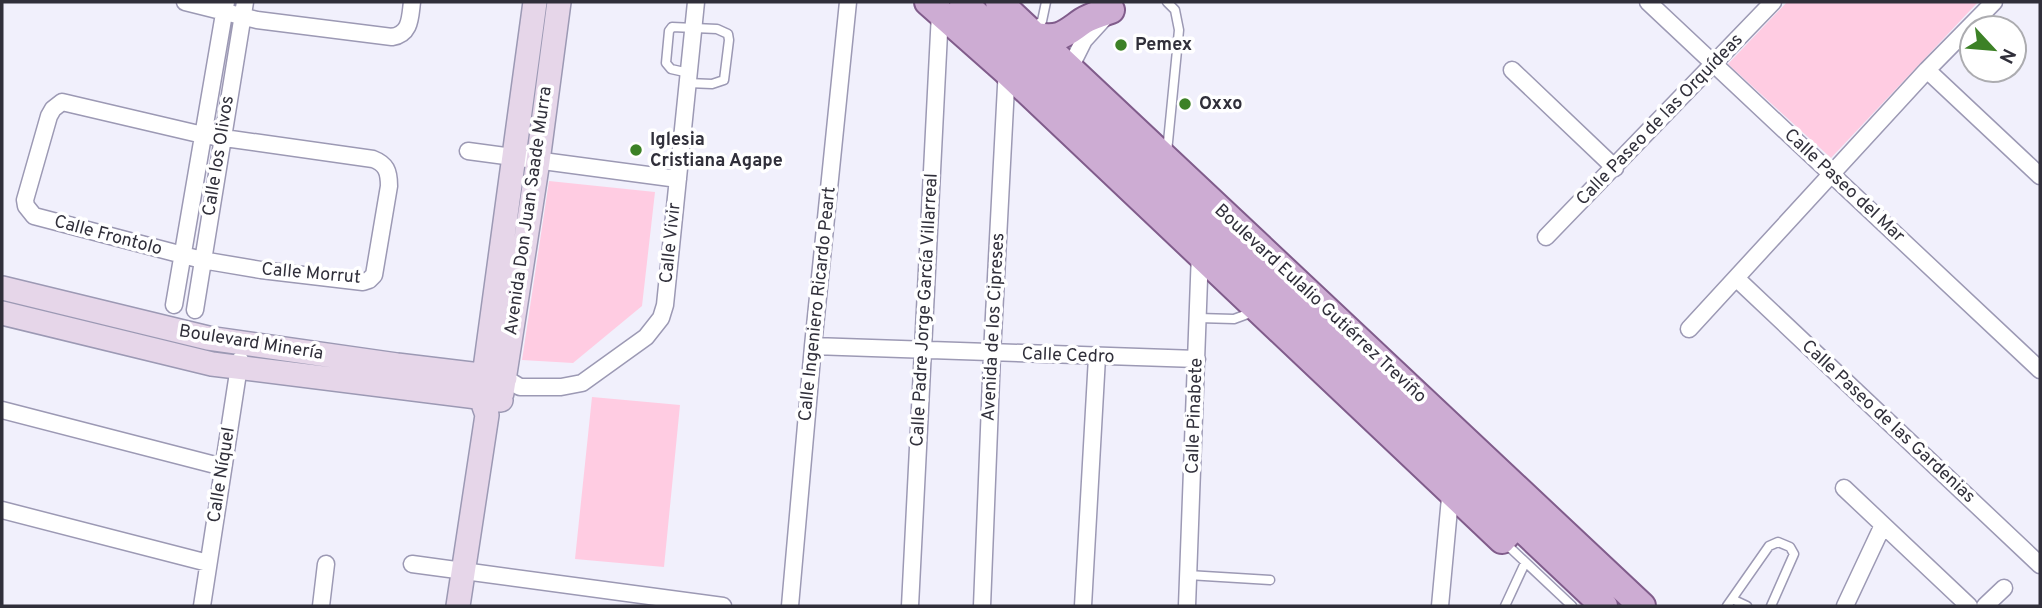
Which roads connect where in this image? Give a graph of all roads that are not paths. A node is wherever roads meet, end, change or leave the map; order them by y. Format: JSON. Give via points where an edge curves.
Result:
{"nodes":[{"id":1,"x":185,"y":2,"type":"edge"},
{"id":2,"x":412,"y":2,"type":"edge"},
{"id":3,"x":535,"y":2,"type":"edge"},
{"id":4,"x":559,"y":2,"type":"edge"},
{"id":5,"x":696,"y":2,"type":"edge"},
{"id":6,"x":848,"y":2,"type":"edge"},
{"id":7,"x":999,"y":2,"type":"edge"},
{"id":8,"x":1046,"y":2,"type":"edge"},
{"id":9,"x":1167,"y":2,"type":"edge"},
{"id":10,"x":1648,"y":2,"type":"edge"},
{"id":11,"x":1773,"y":2,"type":"edge"},
{"id":12,"x":1994,"y":2,"type":"edge"},
{"id":13,"x":1110,"y":5,"type":"edge"},
{"id":14,"x":944,"y":6,"type":"edge"},
{"id":15,"x":225,"y":7,"type":"edge"},
{"id":16,"x":243,"y":10,"type":"edge"},
{"id":17,"x":694,"y":27,"type":"junction"},
{"id":18,"x":1021,"y":46,"type":"junction"},
{"id":19,"x":1715,"y":65,"type":"junction"},
{"id":20,"x":1070,"y":68,"type":"junction"},
{"id":21,"x":1512,"y":70,"type":"dead end"},
{"id":22,"x":1927,"y":70,"type":"junction"},
{"id":23,"x":688,"y":78,"type":"junction"},
{"id":24,"x":1092,"y":122,"type":"junction"},
{"id":25,"x":203,"y":135,"type":"junction"},
{"id":26,"x":222,"y":138,"type":"junction"},
{"id":27,"x":468,"y":151,"type":"dead end"},
{"id":28,"x":514,"y":158,"type":"junction"},
{"id":29,"x":1167,"y":159,"type":"junction"},
{"id":30,"x":538,"y":161,"type":"junction"},
{"id":31,"x":1615,"y":168,"type":"junction"},
{"id":32,"x":1831,"y":174,"type":"junction"},
{"id":33,"x":2040,"y":176,"type":"edge"},
{"id":34,"x":678,"y":178,"type":"junction"},
{"id":35,"x":1201,"y":225,"type":"junction"},
{"id":36,"x":1546,"y":237,"type":"dead end"},
{"id":37,"x":182,"y":256,"type":"junction"},
{"id":38,"x":1200,"y":256,"type":"junction"},
{"id":39,"x":202,"y":260,"type":"junction"},
{"id":40,"x":1736,"y":278,"type":"junction"},
{"id":41,"x":2,"y":288,"type":"edge"},
{"id":42,"x":174,"y":305,"type":"dead end"},
{"id":43,"x":1257,"y":309,"type":"junction"},
{"id":44,"x":195,"y":310,"type":"dead end"},
{"id":45,"x":2,"y":313,"type":"edge"},
{"id":46,"x":1198,"y":318,"type":"junction"},
{"id":47,"x":1689,"y":329,"type":"dead end"},
{"id":48,"x":242,"y":343,"type":"junction"},
{"id":49,"x":813,"y":346,"type":"junction"},
{"id":50,"x":923,"y":350,"type":"junction"},
{"id":51,"x":992,"y":354,"type":"junction"},
{"id":52,"x":1097,"y":357,"type":"junction"},
{"id":53,"x":1197,"y":359,"type":"junction"},
{"id":54,"x":239,"y":369,"type":"junction"},
{"id":55,"x":2040,"y":370,"type":"edge"},
{"id":56,"x":496,"y":392,"type":"junction"},
{"id":57,"x":2,"y":410,"type":"edge"},
{"id":58,"x":1454,"y":463,"type":"junction"},
{"id":59,"x":223,"y":467,"type":"junction"},
{"id":60,"x":1844,"y":488,"type":"dead end"},
{"id":61,"x":1450,"y":491,"type":"junction"},
{"id":62,"x":2,"y":510,"type":"edge"},
{"id":63,"x":1883,"y":525,"type":"junction"},
{"id":64,"x":1509,"y":532,"type":"junction"},
{"id":65,"x":208,"y":562,"type":"junction"},
{"id":66,"x":1525,"y":563,"type":"junction"},
{"id":67,"x":326,"y":564,"type":"dead end"},
{"id":68,"x":412,"y":564,"type":"dead end"},
{"id":69,"x":2040,"y":565,"type":"edge"},
{"id":70,"x":463,"y":571,"type":"junction"},
{"id":71,"x":1188,"y":575,"type":"junction"},
{"id":72,"x":1270,"y":580,"type":"dead end"},
{"id":73,"x":2004,"y":588,"type":"dead end"},
{"id":74,"x":1730,"y":603,"type":"edge"},
{"id":75,"x":697,"y":605,"type":"edge"},
{"id":76,"x":202,"y":606,"type":"edge"},
{"id":77,"x":321,"y":606,"type":"edge"},
{"id":78,"x":458,"y":606,"type":"edge"},
{"id":79,"x":723,"y":606,"type":"edge"},
{"id":80,"x":790,"y":606,"type":"edge"},
{"id":81,"x":910,"y":606,"type":"edge"},
{"id":82,"x":982,"y":606,"type":"edge"},
{"id":83,"x":1083,"y":606,"type":"edge"},
{"id":84,"x":1186,"y":606,"type":"edge"},
{"id":85,"x":1440,"y":606,"type":"edge"},
{"id":86,"x":1505,"y":606,"type":"edge"},
{"id":87,"x":1572,"y":606,"type":"edge"},
{"id":88,"x":1604,"y":606,"type":"edge"},
{"id":89,"x":1642,"y":606,"type":"edge"},
{"id":90,"x":1747,"y":606,"type":"edge"},
{"id":91,"x":1771,"y":606,"type":"edge"},
{"id":92,"x":1845,"y":606,"type":"edge"},
{"id":93,"x":1969,"y":606,"type":"edge"},
{"id":94,"x":1985,"y":606,"type":"edge"}],
"edges":[{"from":1,"to":15,"type":"street"},
{"from":2,"to":16,"type":"street","via":[[406,30],[392,37]]},
{"from":3,"to":28,"type":"street","name":"Avenida Don Juan Saade Murra"},
{"from":4,"to":30,"type":"street","name":"Avenida Don Juan Saade Murra"},
{"from":5,"to":17,"type":"street","name":"Calle Vivir"},
{"from":6,"to":49,"type":"street","name":"Calle Ingeniero Ricardo Peart"},
{"from":7,"to":18,"type":"main road","name":"Boulevard Eulalio Gutiérrez Treviño"},
{"from":8,"to":18,"type":"lane","via":[[1042,21]]},
{"from":9,"to":29,"type":"lane","via":[[1175,10],[1179,30]]},
{"from":10,"to":19,"type":"street","name":"Calle Paseo del Mar"},
{"from":11,"to":19,"type":"street","name":"Calle Paseo de las Orquídeas"},
{"from":12,"to":22,"type":"street"},
{"from":13,"to":18,"type":"main road","via":[[1067,34]]},
{"from":13,"to":20,"type":"street"},
{"from":14,"to":18,"type":"main road","name":"Boulevard Eulalio Gutiérrez Treviño"},
{"from":14,"to":50,"type":"street","name":"Calle Padre Jorge García Villarreal"},
{"from":15,"to":16,"type":"street"},
{"from":15,"to":25,"type":"street","name":"Calle los Olivos"},
{"from":16,"to":26,"type":"street","name":"Calle los Olivos"},
{"from":17,"to":23,"type":"street","name":"Calle Vivir"},
{"from":17,"to":23,"type":"lane","via":[[674,26],[669,31],[666,63]]},
{"from":17,"to":23,"type":"lane","via":[[728,34],[727,64],[719,83]]},
{"from":18,"to":20,"type":"main road","name":"Boulevard Eulalio Gutiérrez Treviño"},
{"from":18,"to":24,"type":"main road","name":"Boulevard Eulalio Gutiérrez Treviño"},
{"from":18,"to":38,"type":"main road","name":"Boulevard Eulalio Gutiérrez Treviño"},
{"from":18,"to":51,"type":"street","name":"Avenida de los Cipreses"},
{"from":19,"to":31,"type":"street","name":"Calle Paseo de las Orquídeas"},
{"from":19,"to":32,"type":"street","name":"Calle Paseo del Mar"},
{"from":20,"to":24,"type":"main road","via":[[1071,89]]},
{"from":20,"to":29,"type":"main road","name":"Boulevard Eulalio Gutiérrez Treviño"},
{"from":21,"to":31,"type":"street"},
{"from":22,"to":32,"type":"street"},
{"from":22,"to":33,"type":"street"},
{"from":23,"to":34,"type":"street","name":"Calle Vivir"},
{"from":24,"to":35,"type":"main road","name":"Boulevard Eulalio Gutiérrez Treviño"},
{"from":25,"to":26,"type":"street","name":"Calle Morrut"},
{"from":25,"to":37,"type":"street","name":"Calle los Olivos"},
{"from":25,"to":37,"type":"street","name":"Calle Frontolo","via":[[62,102],[49,116],[25,200],[29,211],[41,219]]},
{"from":26,"to":39,"type":"street","name":"Calle los Olivos"},
{"from":26,"to":39,"type":"street","name":"Calle Morrut","via":[[381,162],[389,173],[389,186],[376,268],[369,281],[363,282]]},
{"from":27,"to":28,"type":"street"},
{"from":28,"to":30,"type":"street"},
{"from":28,"to":56,"type":"street","name":"Avenida Don Juan Saade Murra"},
{"from":29,"to":89,"type":"main road","name":"Boulevard Eulalio Gutiérrez Treviño"},
{"from":30,"to":34,"type":"street"},
{"from":30,"to":56,"type":"street","name":"Avenida Don Juan Saade Murra"},
{"from":31,"to":36,"type":"street","name":"Calle Paseo de las Orquídeas"},
{"from":32,"to":40,"type":"street"},
{"from":32,"to":55,"type":"street","name":"Calle Paseo del Mar"},
{"from":34,"to":56,"type":"street","name":"Calle Vivir","via":[[665,305],[655,328],[582,383]]},
{"from":35,"to":38,"type":"street","name":"Calle Pinabete"},
{"from":35,"to":58,"type":"main road","name":"Boulevard Eulalio Gutiérrez Treviño"},
{"from":37,"to":39,"type":"street","name":"Calle Frontolo"},
{"from":37,"to":42,"type":"street","name":"Calle los Olivos"},
{"from":38,"to":43,"type":"main road","name":"Boulevard Eulalio Gutiérrez Treviño"},
{"from":38,"to":46,"type":"street","name":"Calle Pinabete"},
{"from":39,"to":44,"type":"street","name":"Calle los Olivos"},
{"from":40,"to":47,"type":"street"},
{"from":40,"to":69,"type":"street","name":"Calle Paseo de las Gardenias"},
{"from":41,"to":48,"type":"street","name":"Boulevard Minería"},
{"from":43,"to":46,"type":"lane","via":[[1234,319]]},
{"from":43,"to":61,"type":"main road","name":"Boulevard Eulalio Gutiérrez Treviño"},
{"from":45,"to":54,"type":"street","name":"Boulevard Minería"},
{"from":46,"to":53,"type":"street","name":"Calle Pinabete"},
{"from":48,"to":54,"type":"street","name":"Calle Níquel"},
{"from":48,"to":56,"type":"street","name":"Boulevard Minería","via":[[397,365]]},
{"from":49,"to":50,"type":"street","name":"Calle Cedro"},
{"from":49,"to":80,"type":"street","name":"Calle Ingeniero Ricardo Peart"},
{"from":50,"to":51,"type":"street","name":"Calle Cedro"},
{"from":50,"to":81,"type":"street","name":"Calle Padre Jorge García Villarreal"},
{"from":51,"to":52,"type":"street","name":"Calle Cedro"},
{"from":51,"to":82,"type":"street","name":"Avenida de los Cipreses"},
{"from":52,"to":53,"type":"street","name":"Calle Cedro"},
{"from":52,"to":83,"type":"street"},
{"from":53,"to":71,"type":"street","name":"Calle Pinabete"},
{"from":54,"to":56,"type":"street","name":"Boulevard Minería"},
{"from":54,"to":59,"type":"street","name":"Calle Níquel"},
{"from":56,"to":70,"type":"street","name":"Avenida Don Juan Saade Murra"},
{"from":57,"to":59,"type":"street"},
{"from":58,"to":61,"type":"street"},
{"from":58,"to":64,"type":"main road","name":"Boulevard Eulalio Gutiérrez Treviño"},
{"from":59,"to":65,"type":"street","name":"Calle Níquel"},
{"from":60,"to":63,"type":"street"},
{"from":61,"to":64,"type":"main road","name":"Boulevard Eulalio Gutiérrez Treviño"},
{"from":61,"to":85,"type":"street"},
{"from":62,"to":65,"type":"street"},
{"from":63,"to":92,"type":"street"},
{"from":63,"to":93,"type":"street"},
{"from":64,"to":66,"type":"lane"},
{"from":64,"to":88,"type":"main road","name":"Boulevard Eulalio Gutiérrez Treviño"},
{"from":65,"to":76,"type":"street","name":"Calle Níquel"},
{"from":66,"to":86,"type":"lane"},
{"from":66,"to":87,"type":"lane"},
{"from":67,"to":77,"type":"street"},
{"from":68,"to":70,"type":"street"},
{"from":70,"to":75,"type":"street"},
{"from":70,"to":78,"type":"street","name":"Avenida Don Juan Saade Murra"},
{"from":71,"to":72,"type":"lane"},
{"from":71,"to":84,"type":"street","name":"Calle Pinabete"},
{"from":73,"to":94,"type":"street"},
{"from":74,"to":90,"type":"lane"},
{"from":74,"to":91,"type":"lane","via":[[1769,546],[1778,542],[1794,554]]},
{"from":75,"to":79,"type":"street"}]}
